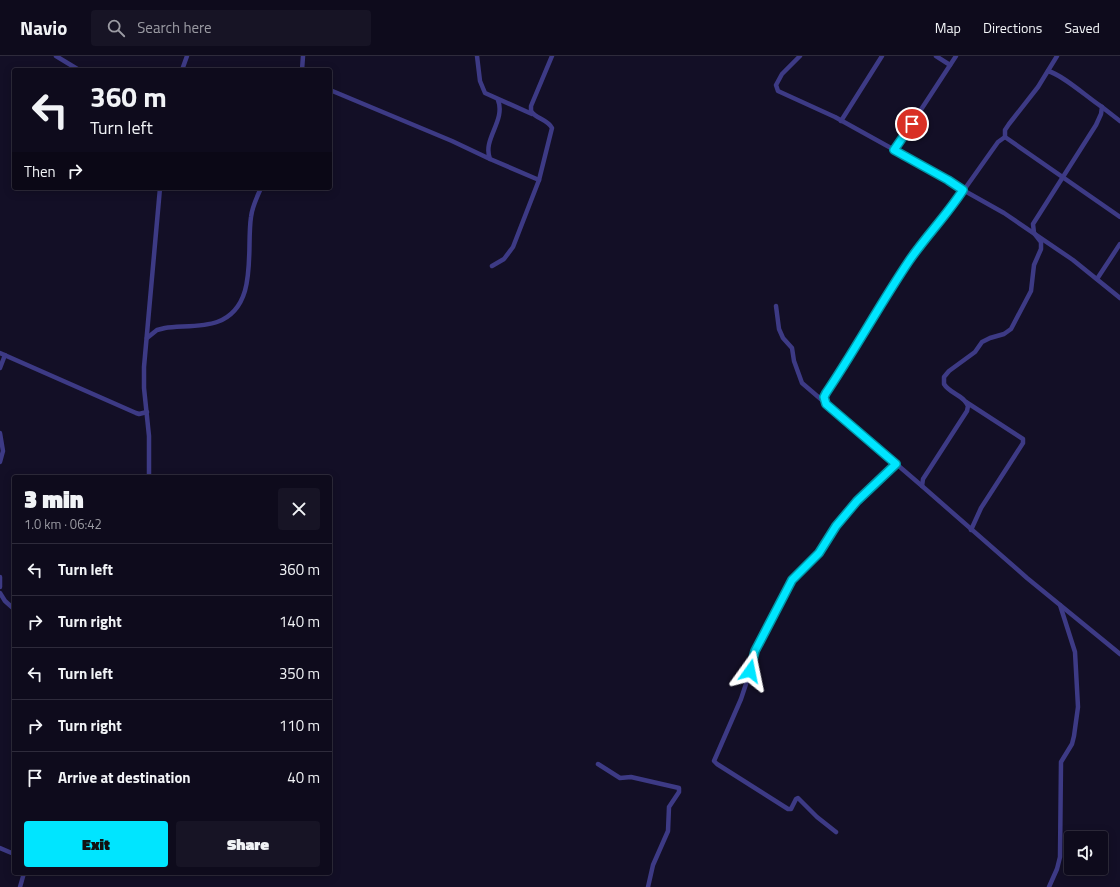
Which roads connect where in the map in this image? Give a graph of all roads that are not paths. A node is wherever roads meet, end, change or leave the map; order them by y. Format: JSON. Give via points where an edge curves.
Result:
{"nodes":[{"id":1,"x":56,"y":56,"type":"edge"},
{"id":2,"x":187,"y":56,"type":"edge"},
{"id":3,"x":304,"y":56,"type":"edge"},
{"id":4,"x":477,"y":56,"type":"edge"},
{"id":5,"x":552,"y":56,"type":"edge"},
{"id":6,"x":800,"y":56,"type":"edge"},
{"id":7,"x":882,"y":56,"type":"edge"},
{"id":8,"x":936,"y":56,"type":"edge"},
{"id":9,"x":956,"y":56,"type":"edge"},
{"id":10,"x":1057,"y":56,"type":"edge"},
{"id":11,"x":950,"y":65,"type":"junction"},
{"id":12,"x":75,"y":68,"type":"edge"},
{"id":13,"x":183,"y":68,"type":"edge"},
{"id":14,"x":302,"y":68,"type":"edge"},
{"id":15,"x":1048,"y":71,"type":"junction"},
{"id":16,"x":332,"y":91,"type":"edge"},
{"id":17,"x":498,"y":100,"type":"junction"},
{"id":18,"x":1102,"y":107,"type":"junction"},
{"id":19,"x":532,"y":114,"type":"junction"},
{"id":20,"x":840,"y":121,"type":"junction"},
{"id":21,"x":1120,"y":121,"type":"edge"},
{"id":22,"x":1005,"y":137,"type":"junction"},
{"id":23,"x":894,"y":150,"type":"junction"},
{"id":24,"x":490,"y":159,"type":"junction"},
{"id":25,"x":1062,"y":176,"type":"junction"},
{"id":26,"x":538,"y":180,"type":"junction"},
{"id":27,"x":160,"y":190,"type":"edge"},
{"id":28,"x":260,"y":190,"type":"edge"},
{"id":29,"x":963,"y":190,"type":"junction"},
{"id":30,"x":1120,"y":217,"type":"edge"},
{"id":31,"x":1034,"y":233,"type":"junction"},
{"id":32,"x":1120,"y":244,"type":"edge"},
{"id":33,"x":492,"y":266,"type":"dead end"},
{"id":34,"x":1097,"y":279,"type":"junction"},
{"id":35,"x":1120,"y":298,"type":"edge"},
{"id":36,"x":776,"y":306,"type":"dead end"},
{"id":37,"x":147,"y":338,"type":"junction"},
{"id":38,"x":0,"y":353,"type":"edge"},
{"id":39,"x":5,"y":355,"type":"junction"},
{"id":40,"x":0,"y":368,"type":"edge"},
{"id":41,"x":966,"y":402,"type":"junction"},
{"id":42,"x":826,"y":404,"type":"junction"},
{"id":43,"x":147,"y":412,"type":"junction"},
{"id":44,"x":0,"y":433,"type":"edge"},
{"id":45,"x":0,"y":462,"type":"edge"},
{"id":46,"x":896,"y":464,"type":"junction"},
{"id":47,"x":149,"y":475,"type":"edge"},
{"id":48,"x":922,"y":486,"type":"junction"},
{"id":49,"x":971,"y":530,"type":"junction"},
{"id":50,"x":0,"y":577,"type":"edge"},
{"id":51,"x":0,"y":587,"type":"edge"},
{"id":52,"x":0,"y":593,"type":"edge"},
{"id":53,"x":1060,"y":604,"type":"junction"},
{"id":54,"x":12,"y":607,"type":"edge"},
{"id":55,"x":1120,"y":654,"type":"edge"},
{"id":56,"x":598,"y":764,"type":"dead end"},
{"id":57,"x":836,"y":832,"type":"dead end"},
{"id":58,"x":0,"y":848,"type":"edge"},
{"id":59,"x":12,"y":853,"type":"edge"},
{"id":60,"x":23,"y":875,"type":"edge"},
{"id":61,"x":20,"y":887,"type":"edge"},
{"id":62,"x":648,"y":887,"type":"edge"},
{"id":63,"x":1049,"y":887,"type":"edge"}],
"edges":[{"from":1,"to":12,"type":"street"},
{"from":2,"to":13,"type":"street"},
{"from":3,"to":14,"type":"street"},
{"from":4,"to":17,"type":"street","via":[[481,87],[487,95]]},
{"from":5,"to":19,"type":"street","via":[[532,106]]},
{"from":6,"to":20,"type":"street","via":[[778,80],[776,88]]},
{"from":7,"to":20,"type":"street"},
{"from":8,"to":11,"type":"street"},
{"from":9,"to":11,"type":"street"},
{"from":10,"to":15,"type":"street"},
{"from":11,"to":23,"type":"street"},
{"from":15,"to":18,"type":"street"},
{"from":15,"to":22,"type":"street","via":[[1005,130]]},
{"from":16,"to":24,"type":"street","via":[[452,140]]},
{"from":17,"to":19,"type":"street"},
{"from":17,"to":24,"type":"street","via":[[501,110],[488,150]]},
{"from":18,"to":21,"type":"street"},
{"from":18,"to":25,"type":"street","via":[[1096,125]]},
{"from":19,"to":26,"type":"street","via":[[548,122],[552,128]]},
{"from":20,"to":23,"type":"street"},
{"from":22,"to":25,"type":"street"},
{"from":22,"to":29,"type":"street","via":[[998,142]]},
{"from":23,"to":29,"type":"street"},
{"from":24,"to":26,"type":"street"},
{"from":25,"to":30,"type":"street"},
{"from":25,"to":31,"type":"street","via":[[1033,224]]},
{"from":26,"to":33,"type":"street","via":[[513,247],[504,259]]},
{"from":27,"to":37,"type":"street"},
{"from":28,"to":37,"type":"street","via":[[251,216],[247,284],[236,307],[217,322],[165,328]]},
{"from":29,"to":31,"type":"street"},
{"from":29,"to":42,"type":"street","via":[[925,237],[898,278],[826,393]]},
{"from":31,"to":34,"type":"street"},
{"from":31,"to":41,"type":"street","via":[[1041,244],[1034,265],[1032,287],[1011,329],[1004,334],[985,339],[975,352],[953,367],[944,377],[946,387]]},
{"from":32,"to":34,"type":"street"},
{"from":34,"to":35,"type":"street"},
{"from":36,"to":42,"type":"street","via":[[779,329],[792,348],[802,383]]},
{"from":37,"to":43,"type":"street","via":[[144,381]]},
{"from":38,"to":39,"type":"street"},
{"from":39,"to":40,"type":"street"},
{"from":39,"to":43,"type":"street","via":[[136,413]]},
{"from":41,"to":48,"type":"street","via":[[967,411],[923,479]]},
{"from":41,"to":49,"type":"street","via":[[1022,437],[1023,441],[981,508]]},
{"from":42,"to":46,"type":"street"},
{"from":43,"to":47,"type":"street"},
{"from":44,"to":45,"type":"street","via":[[3,451]]},
{"from":46,"to":48,"type":"street"},
{"from":46,"to":57,"type":"street","via":[[857,501],[836,526],[823,548],[789,584],[755,651],[741,700],[714,761],[788,809],[791,809],[798,798]]},
{"from":48,"to":49,"type":"street"},
{"from":49,"to":53,"type":"street"},
{"from":50,"to":51,"type":"street"},
{"from":52,"to":54,"type":"street"},
{"from":53,"to":55,"type":"street"},
{"from":53,"to":63,"type":"street","via":[[1075,652],[1078,707],[1072,744],[1061,762],[1060,857]]},
{"from":56,"to":62,"type":"street","via":[[620,778],[631,777],[679,788],[669,807],[668,831],[653,865]]},
{"from":58,"to":59,"type":"street"},
{"from":60,"to":61,"type":"street"}]}
